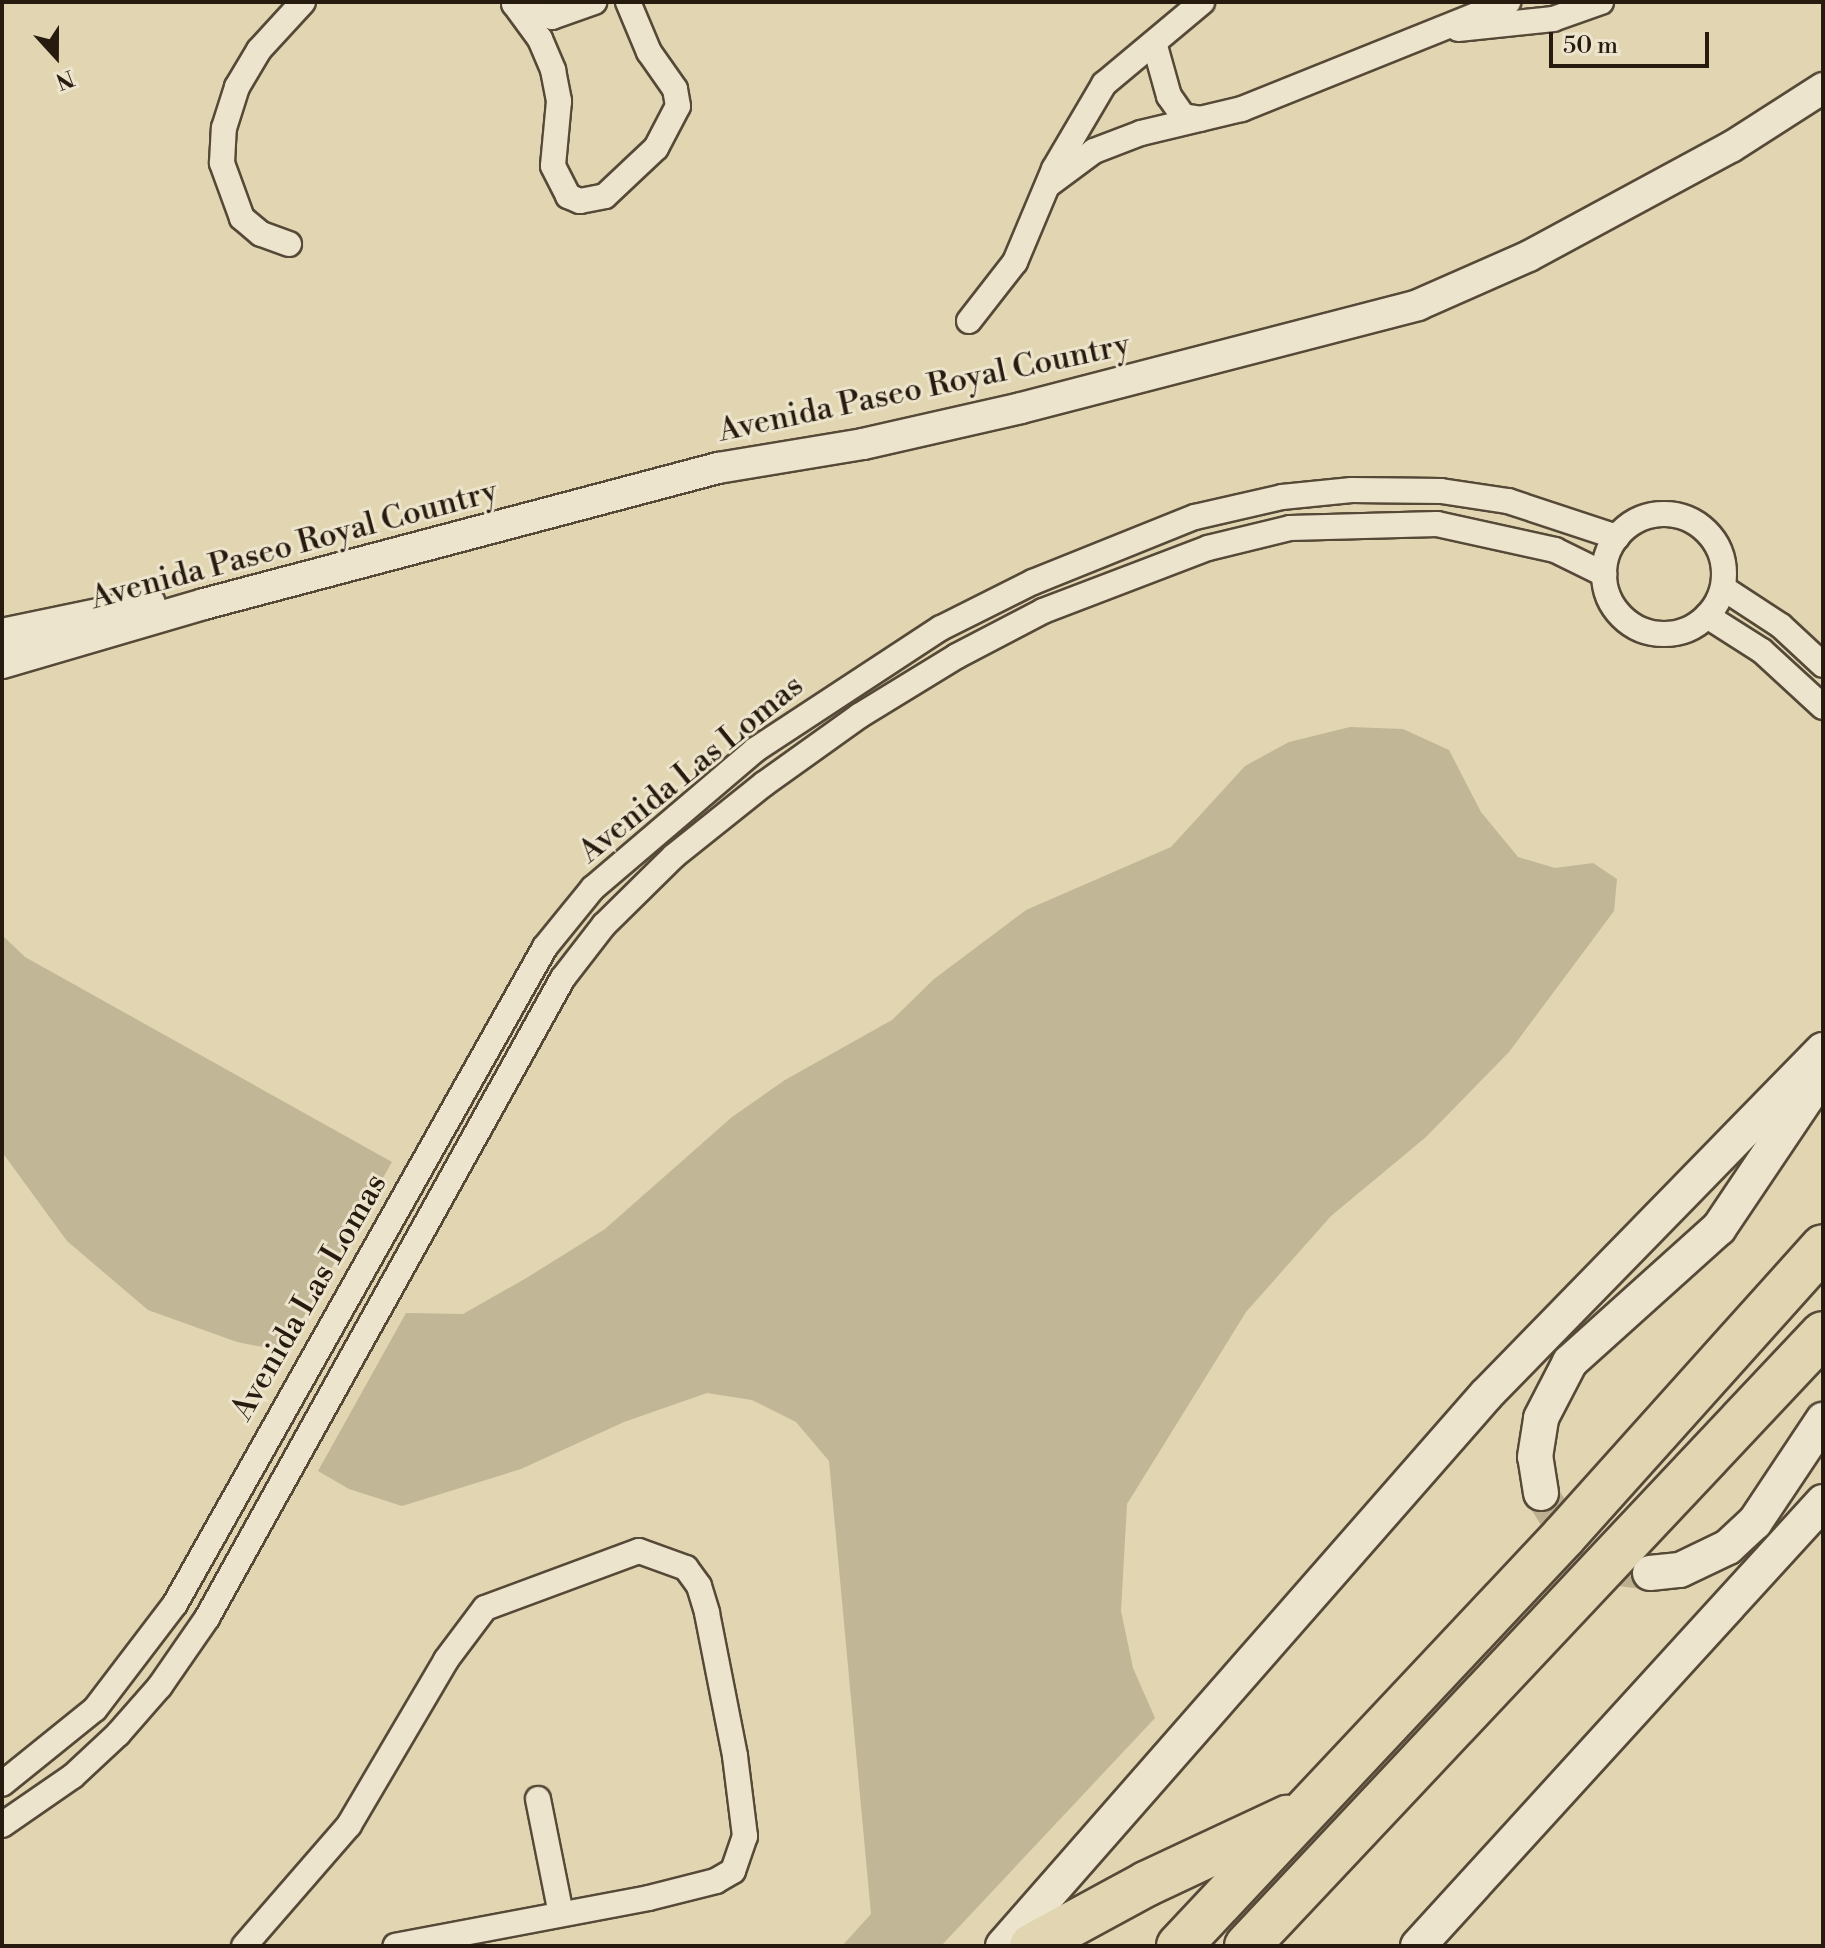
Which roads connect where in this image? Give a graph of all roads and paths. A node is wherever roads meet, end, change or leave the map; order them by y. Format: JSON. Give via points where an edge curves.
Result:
{"nodes":[{"id":1,"x":303,"y":2,"type":"edge"},
{"id":2,"x":594,"y":2,"type":"edge"},
{"id":3,"x":628,"y":2,"type":"edge"},
{"id":4,"x":1202,"y":2,"type":"edge"},
{"id":5,"x":1508,"y":2,"type":"edge"},
{"id":6,"x":1601,"y":2,"type":"edge"},
{"id":7,"x":513,"y":3,"type":"edge"},
{"id":8,"x":1439,"y":30,"type":"junction"},
{"id":9,"x":1155,"y":46,"type":"junction"},
{"id":10,"x":1823,"y":88,"type":"edge"},
{"id":11,"x":1201,"y":119,"type":"junction"},
{"id":12,"x":1048,"y":185,"type":"junction"},
{"id":13,"x":289,"y":244,"type":"dead end"},
{"id":14,"x":969,"y":321,"type":"dead end"},
{"id":15,"x":1617,"y":537,"type":"junction"},
{"id":16,"x":1604,"y":574,"type":"junction"},
{"id":17,"x":1723,"y":588,"type":"junction"},
{"id":18,"x":204,"y":604,"type":"junction"},
{"id":19,"x":1707,"y":616,"type":"junction"},
{"id":20,"x":2,"y":634,"type":"edge"},
{"id":21,"x":2,"y":663,"type":"edge"},
{"id":22,"x":1823,"y":665,"type":"edge"},
{"id":23,"x":1823,"y":707,"type":"edge"},
{"id":24,"x":1823,"y":1050,"type":"edge"},
{"id":25,"x":1823,"y":1073,"type":"edge"},
{"id":26,"x":1823,"y":1247,"type":"edge"},
{"id":27,"x":1823,"y":1334,"type":"edge"},
{"id":28,"x":1823,"y":1420,"type":"edge"},
{"id":29,"x":1541,"y":1493,"type":"tunnel mouth"},
{"id":30,"x":1823,"y":1502,"type":"edge"},
{"id":31,"x":1650,"y":1573,"type":"tunnel mouth"},
{"id":32,"x":175,"y":1604,"type":"junction"},
{"id":33,"x":207,"y":1618,"type":"junction"},
{"id":34,"x":2,"y":1784,"type":"edge"},
{"id":35,"x":538,"y":1799,"type":"dead end"},
{"id":36,"x":1308,"y":1809,"type":"junction"},
{"id":37,"x":2,"y":1825,"type":"edge"},
{"id":38,"x":561,"y":1914,"type":"junction"},
{"id":39,"x":245,"y":1946,"type":"edge"},
{"id":40,"x":395,"y":1946,"type":"edge"},
{"id":41,"x":1003,"y":1946,"type":"edge"},
{"id":42,"x":1032,"y":1946,"type":"edge"},
{"id":43,"x":1179,"y":1946,"type":"edge"},
{"id":44,"x":1247,"y":1946,"type":"edge"},
{"id":45,"x":1418,"y":1946,"type":"edge"}],
"edges":[{"from":1,"to":13,"type":"street","via":[[259,50],[237,87],[224,128],[222,163],[242,218],[261,234]]},
{"from":2,"to":7,"type":"street","via":[[552,17]]},
{"from":3,"to":7,"type":"street","via":[[649,52],[675,89],[678,106],[656,148],[605,196],[580,201],[563,189],[553,166],[559,101],[553,70],[540,39]]},
{"from":4,"to":9,"type":"street"},
{"from":5,"to":8,"type":"street"},
{"from":6,"to":8,"type":"street","via":[[1511,26]]},
{"from":8,"to":11,"type":"street","via":[[1242,109]]},
{"from":9,"to":11,"type":"street","via":[[1169,96],[1183,116]]},
{"from":9,"to":12,"type":"street","via":[[1104,84],[1079,120]]},
{"from":10,"to":18,"type":"street","name":"Avenida Paseo Royal Country","via":[[1731,147],[1529,256],[1418,305],[1021,408],[863,444],[718,468]]},
{"from":11,"to":12,"type":"street","via":[[1094,151]]},
{"from":12,"to":14,"type":"street","via":[[1015,262]]},
{"from":15,"to":16,"type":"street"},
{"from":15,"to":17,"type":"street","via":[[1629,525],[1659,514],[1694,522],[1720,550]]},
{"from":15,"to":32,"type":"street","name":"Avenida Las Lomas","via":[[1508,501],[1441,491],[1352,490],[1282,497],[1195,517],[1033,582],[941,628],[755,750],[593,888],[545,947]]},
{"from":16,"to":19,"type":"street","via":[[1614,607],[1641,630],[1676,633]]},
{"from":16,"to":33,"type":"street","name":"Avenida Las Lomas","via":[[1555,550],[1437,524],[1290,528],[1208,548],[1043,611],[957,656],[859,716],[764,784],[674,856],[604,925],[563,978]]},
{"from":17,"to":19,"type":"street"},
{"from":17,"to":22,"type":"street","via":[[1781,626]]},
{"from":18,"to":20,"type":"street","via":[[159,601]]},
{"from":18,"to":21,"type":"street","name":"Avenida Paseo Royal Country"},
{"from":19,"to":23,"type":"street","via":[[1762,651]]},
{"from":24,"to":41,"type":"main road","via":[[1486,1395]]},
{"from":25,"to":29,"type":"main road","via":[[1719,1228],[1570,1362],[1541,1418],[1535,1457]]},
{"from":26,"to":36,"type":"highway","via":[[1564,1536]]},
{"from":27,"to":44,"type":"highway"},
{"from":28,"to":31,"type":"main road","via":[[1755,1522],[1728,1547],[1680,1570]]},
{"from":30,"to":45,"type":"main road"},
{"from":32,"to":33,"type":"street"},
{"from":32,"to":34,"type":"street","name":"Avenida Las Lomas","via":[[95,1709]]},
{"from":33,"to":37,"type":"street","name":"Avenida Las Lomas","via":[[160,1686],[118,1734],[73,1776]]},
{"from":35,"to":38,"type":"street"},
{"from":36,"to":42,"type":"highway","via":[[1146,1884]]},
{"from":36,"to":43,"type":"highway"},
{"from":38,"to":39,"type":"street","via":[[716,1881],[733,1871],[742,1855],[735,1756],[707,1613],[699,1586],[686,1568],[664,1556],[639,1551],[611,1557],[485,1608],[453,1648],[349,1825]]},
{"from":38,"to":40,"type":"street"}]}
